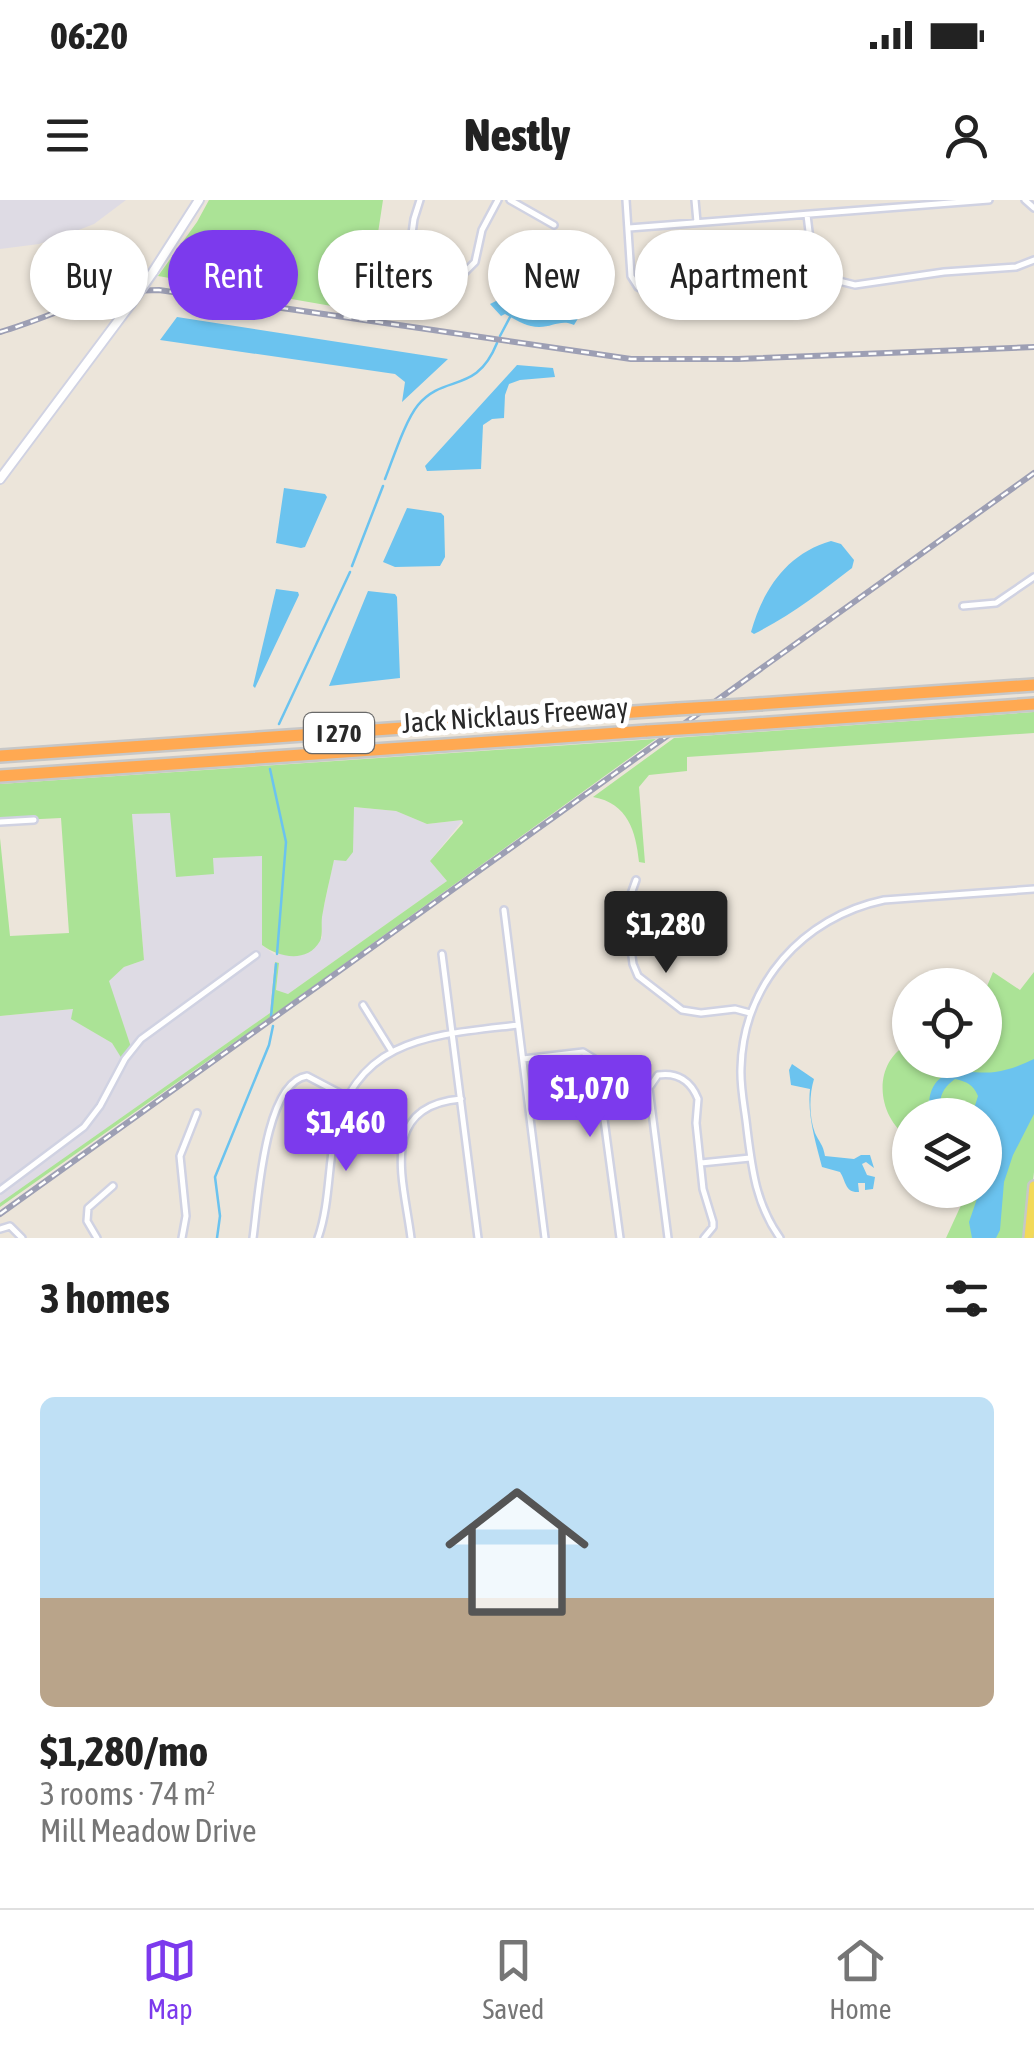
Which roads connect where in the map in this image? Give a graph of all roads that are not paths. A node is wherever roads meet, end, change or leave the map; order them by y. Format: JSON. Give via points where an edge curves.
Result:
{"nodes":[{"id":1,"x":199,"y":200,"type":"edge"},
{"id":2,"x":420,"y":200,"type":"edge"},
{"id":3,"x":498,"y":200,"type":"edge"},
{"id":4,"x":510,"y":200,"type":"edge"},
{"id":5,"x":626,"y":200,"type":"edge"},
{"id":6,"x":695,"y":200,"type":"edge"},
{"id":7,"x":989,"y":200,"type":"edge"},
{"id":8,"x":1024,"y":200,"type":"edge"},
{"id":9,"x":1034,"y":208,"type":"edge"},
{"id":10,"x":807,"y":214,"type":"junction"},
{"id":11,"x":697,"y":223,"type":"junction"},
{"id":12,"x":554,"y":225,"type":"dead end"},
{"id":13,"x":629,"y":228,"type":"junction"},
{"id":14,"x":412,"y":230,"type":"edge"},
{"id":15,"x":808,"y":230,"type":"edge"},
{"id":16,"x":1034,"y":260,"type":"edge"},
{"id":17,"x":468,"y":268,"type":"edge"},
{"id":18,"x":635,"y":282,"type":"edge"},
{"id":19,"x":843,"y":282,"type":"edge"},
{"id":20,"x":0,"y":479,"type":"edge"},
{"id":21,"x":1034,"y":577,"type":"edge"},
{"id":22,"x":963,"y":606,"type":"dead end"},
{"id":23,"x":1034,"y":685,"type":"edge"},
{"id":24,"x":1034,"y":704,"type":"edge"},
{"id":25,"x":0,"y":756,"type":"edge"},
{"id":26,"x":0,"y":776,"type":"edge"},
{"id":27,"x":34,"y":820,"type":"dead end"},
{"id":28,"x":0,"y":822,"type":"edge"},
{"id":29,"x":636,"y":880,"type":"dead end"},
{"id":30,"x":1034,"y":889,"type":"edge"},
{"id":31,"x":504,"y":910,"type":"dead end"},
{"id":32,"x":442,"y":954,"type":"dead end"},
{"id":33,"x":256,"y":955,"type":"dead end"},
{"id":34,"x":364,"y":1006,"type":"dead end"},
{"id":35,"x":750,"y":1014,"type":"junction"},
{"id":36,"x":518,"y":1025,"type":"junction"},
{"id":37,"x":452,"y":1033,"type":"junction"},
{"id":38,"x":391,"y":1050,"type":"junction"},
{"id":39,"x":523,"y":1059,"type":"junction"},
{"id":40,"x":347,"y":1096,"type":"junction"},
{"id":41,"x":461,"y":1098,"type":"junction"},
{"id":42,"x":197,"y":1113,"type":"dead end"},
{"id":43,"x":750,"y":1158,"type":"junction"},
{"id":44,"x":701,"y":1162,"type":"junction"},
{"id":45,"x":113,"y":1186,"type":"dead end"},
{"id":46,"x":1034,"y":1186,"type":"edge"},
{"id":47,"x":0,"y":1190,"type":"edge"},
{"id":48,"x":0,"y":1229,"type":"edge"},
{"id":49,"x":319,"y":1236,"type":"edge"},
{"id":50,"x":22,"y":1238,"type":"edge"},
{"id":51,"x":97,"y":1238,"type":"edge"},
{"id":52,"x":182,"y":1238,"type":"edge"},
{"id":53,"x":253,"y":1238,"type":"edge"},
{"id":54,"x":329,"y":1238,"type":"edge"},
{"id":55,"x":411,"y":1238,"type":"edge"},
{"id":56,"x":478,"y":1238,"type":"edge"},
{"id":57,"x":545,"y":1238,"type":"edge"},
{"id":58,"x":620,"y":1238,"type":"edge"},
{"id":59,"x":668,"y":1238,"type":"edge"},
{"id":60,"x":704,"y":1238,"type":"edge"},
{"id":61,"x":780,"y":1238,"type":"edge"},
{"id":62,"x":1028,"y":1238,"type":"edge"}],
"edges":[{"from":1,"to":20,"type":"main road","bridge":true},
{"from":2,"to":14,"type":"street"},
{"from":3,"to":17,"type":"street"},
{"from":4,"to":12,"type":"street"},
{"from":5,"to":13,"type":"street"},
{"from":6,"to":11,"type":"street"},
{"from":7,"to":10,"type":"street"},
{"from":8,"to":9,"type":"street"},
{"from":10,"to":11,"type":"street"},
{"from":10,"to":15,"type":"street"},
{"from":11,"to":13,"type":"street"},
{"from":13,"to":18,"type":"street"},
{"from":16,"to":19,"type":"street","via":[[864,285]]},
{"from":21,"to":22,"type":"street","via":[[996,603]]},
{"from":23,"to":25,"type":"highway","name":"Jack Nicklaus Freeway","number":"I 270","bridge":true},
{"from":24,"to":26,"type":"highway","name":"Jack Nicklaus Freeway","number":"I 270","bridge":true},
{"from":27,"to":28,"type":"street"},
{"from":29,"to":35,"type":"street","via":[[626,908],[638,976],[688,1012]]},
{"from":30,"to":35,"type":"street","via":[[884,900],[844,912],[796,943]]},
{"from":31,"to":36,"type":"street"},
{"from":32,"to":37,"type":"street"},
{"from":33,"to":47,"type":"street","via":[[142,1039],[84,1127]]},
{"from":34,"to":38,"type":"street"},
{"from":35,"to":43,"type":"street","via":[[740,1068]]},
{"from":36,"to":37,"type":"street"},
{"from":36,"to":39,"type":"street"},
{"from":37,"to":38,"type":"street"},
{"from":37,"to":41,"type":"street"},
{"from":38,"to":40,"type":"street"},
{"from":39,"to":57,"type":"street"},
{"from":39,"to":58,"type":"street","via":[[583,1052],[596,1060]]},
{"from":40,"to":49,"type":"street"},
{"from":40,"to":53,"type":"street","via":[[307,1076],[288,1086],[264,1151]]},
{"from":41,"to":55,"type":"street","via":[[423,1109],[403,1135]]},
{"from":41,"to":56,"type":"street"},
{"from":42,"to":52,"type":"street","via":[[180,1156]]},
{"from":43,"to":44,"type":"street"},
{"from":43,"to":61,"type":"street","via":[[758,1199]]},
{"from":44,"to":59,"type":"street","via":[[698,1098],[685,1080],[658,1076],[649,1088]]},
{"from":44,"to":60,"type":"street","via":[[713,1222]]},
{"from":45,"to":51,"type":"street","via":[[88,1208],[86,1221]]},
{"from":46,"to":62,"type":"main road"},
{"from":48,"to":50,"type":"street","via":[[14,1228]]},
{"from":49,"to":54,"type":"street"}]}
